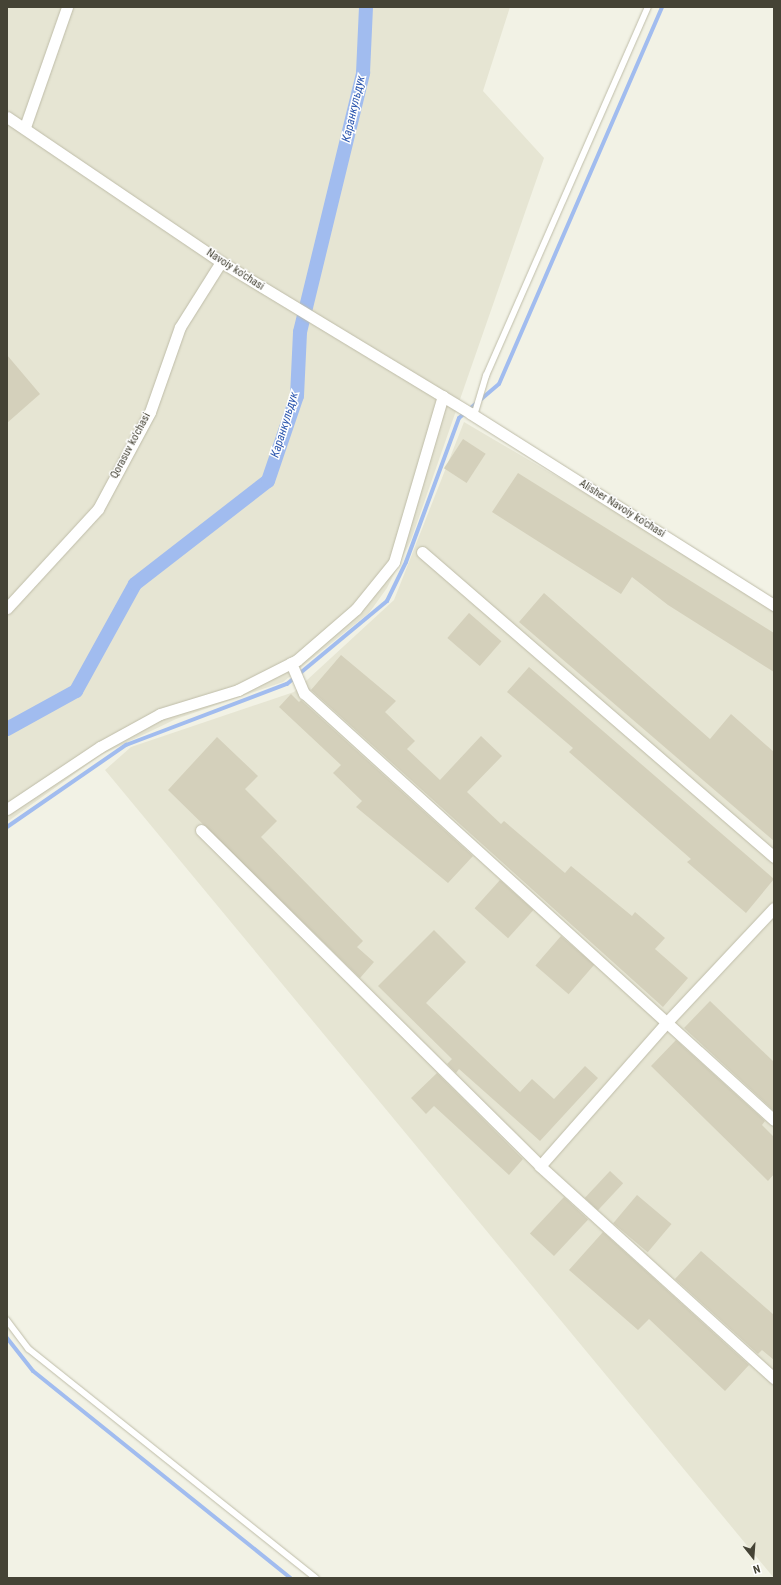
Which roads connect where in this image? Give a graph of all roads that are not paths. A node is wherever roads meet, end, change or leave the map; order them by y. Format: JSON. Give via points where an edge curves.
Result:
{"nodes":[{"id":1,"x":66,"y":7,"type":"edge"},
{"id":2,"x":648,"y":7,"type":"edge"},
{"id":3,"x":7,"y":116,"type":"edge"},
{"id":4,"x":25,"y":127,"type":"junction"},
{"id":5,"x":221,"y":262,"type":"junction"},
{"id":6,"x":443,"y":396,"type":"junction"},
{"id":7,"x":472,"y":414,"type":"junction"},
{"id":8,"x":422,"y":552,"type":"dead end"},
{"id":9,"x":774,"y":605,"type":"edge"},
{"id":10,"x":7,"y":608,"type":"edge"},
{"id":11,"x":291,"y":663,"type":"junction"},
{"id":12,"x":7,"y":809,"type":"edge"},
{"id":13,"x":201,"y":830,"type":"dead end"},
{"id":14,"x":774,"y":857,"type":"edge"},
{"id":15,"x":774,"y":908,"type":"edge"},
{"id":16,"x":666,"y":1023,"type":"junction"},
{"id":17,"x":774,"y":1120,"type":"edge"},
{"id":18,"x":540,"y":1166,"type":"junction"},
{"id":19,"x":7,"y":1320,"type":"edge"},
{"id":20,"x":774,"y":1378,"type":"edge"},
{"id":21,"x":316,"y":1578,"type":"edge"}],
"edges":[{"from":1,"to":4,"type":"street"},
{"from":2,"to":7,"type":"lane","via":[[486,376]]},
{"from":3,"to":4,"type":"street","name":"Navoiy ko'chasi"},
{"from":4,"to":5,"type":"street","name":"Navoiy ko'chasi"},
{"from":5,"to":6,"type":"street","name":"Navoiy ko'chasi"},
{"from":5,"to":10,"type":"street","name":"Qorasuv ko'chasi","via":[[180,327],[150,412],[98,509]]},
{"from":6,"to":7,"type":"street","name":"Navoiy ko'chasi"},
{"from":6,"to":11,"type":"street","via":[[394,562],[356,609]]},
{"from":7,"to":9,"type":"street","name":"Alisher Navoiy ko'chasi"},
{"from":8,"to":14,"type":"street"},
{"from":11,"to":12,"type":"street","via":[[238,690],[160,714],[100,747]]},
{"from":11,"to":16,"type":"street","via":[[304,693]]},
{"from":13,"to":18,"type":"street"},
{"from":15,"to":16,"type":"street"},
{"from":16,"to":17,"type":"street"},
{"from":16,"to":18,"type":"street"},
{"from":18,"to":20,"type":"street"},
{"from":19,"to":21,"type":"lane","via":[[29,1349]]}]}
